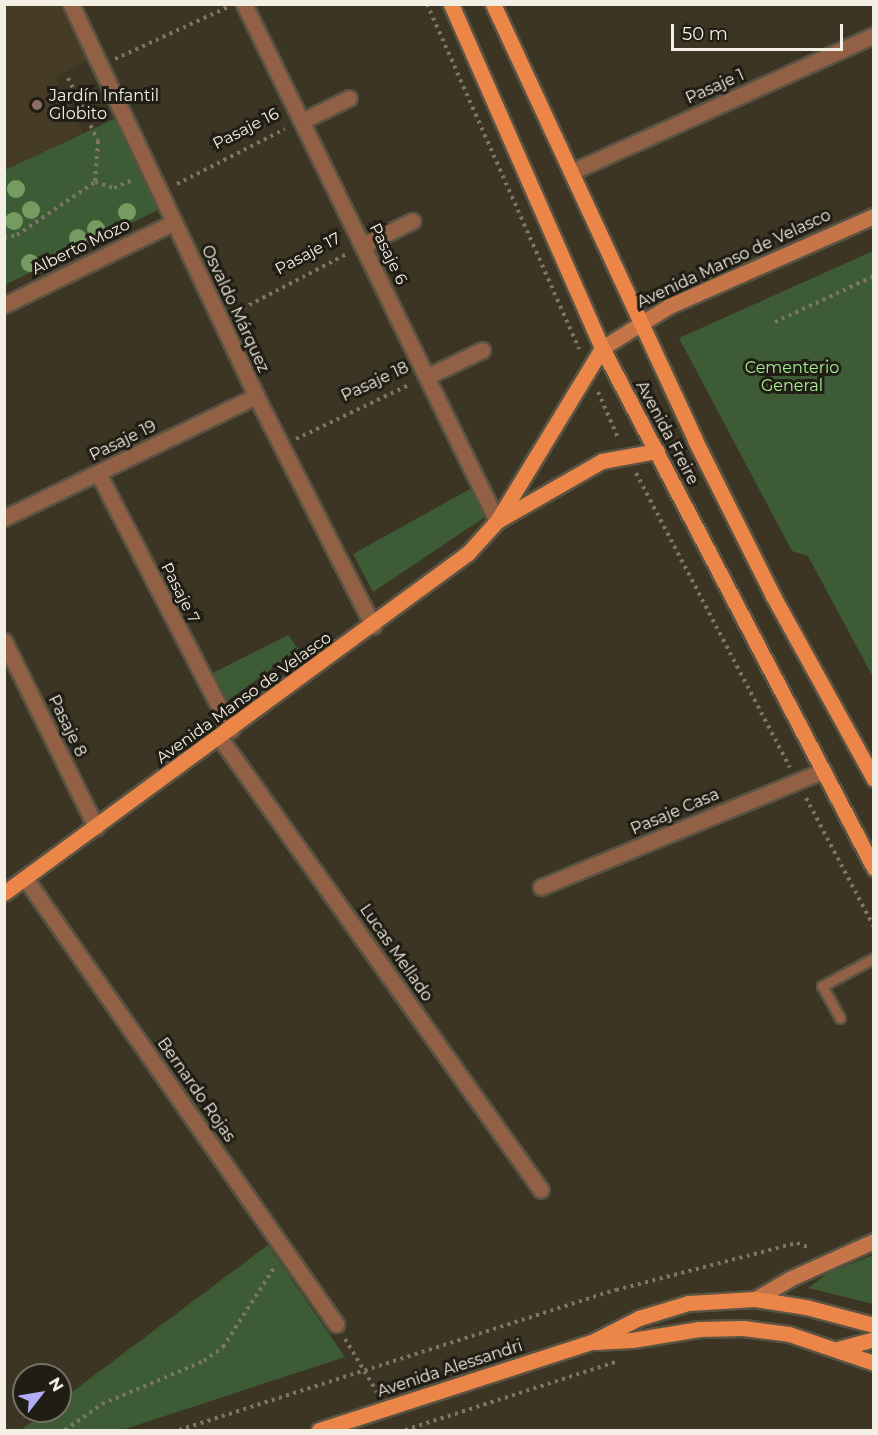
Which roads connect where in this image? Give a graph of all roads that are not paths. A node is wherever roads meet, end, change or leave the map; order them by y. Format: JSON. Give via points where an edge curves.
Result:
{"nodes":[{"id":1,"x":71,"y":4,"type":"edge"},
{"id":2,"x":244,"y":4,"type":"edge"},
{"id":3,"x":451,"y":4,"type":"edge"},
{"id":4,"x":493,"y":4,"type":"edge"},
{"id":5,"x":873,"y":35,"type":"edge"},
{"id":6,"x":349,"y":98,"type":"dead end"},
{"id":7,"x":302,"y":121,"type":"junction"},
{"id":8,"x":571,"y":172,"type":"junction"},
{"id":9,"x":873,"y":216,"type":"edge"},
{"id":10,"x":412,"y":221,"type":"dead end"},
{"id":11,"x":174,"y":222,"type":"junction"},
{"id":12,"x":363,"y":245,"type":"junction"},
{"id":13,"x":4,"y":305,"type":"edge"},
{"id":14,"x":638,"y":323,"type":"junction"},
{"id":15,"x":602,"y":348,"type":"junction"},
{"id":16,"x":482,"y":350,"type":"dead end"},
{"id":17,"x":428,"y":376,"type":"junction"},
{"id":18,"x":256,"y":396,"type":"junction"},
{"id":19,"x":657,"y":451,"type":"junction"},
{"id":20,"x":98,"y":473,"type":"junction"},
{"id":21,"x":4,"y":518,"type":"edge"},
{"id":22,"x":497,"y":521,"type":"junction"},
{"id":23,"x":373,"y":626,"type":"junction"},
{"id":24,"x":4,"y":641,"type":"edge"},
{"id":25,"x":226,"y":734,"type":"junction"},
{"id":26,"x":823,"y":771,"type":"junction"},
{"id":27,"x":873,"y":779,"type":"edge"},
{"id":28,"x":96,"y":827,"type":"junction"},
{"id":29,"x":873,"y":868,"type":"edge"},
{"id":30,"x":25,"y":878,"type":"junction"},
{"id":31,"x":541,"y":887,"type":"dead end"},
{"id":32,"x":4,"y":893,"type":"edge"},
{"id":33,"x":873,"y":958,"type":"edge"},
{"id":34,"x":840,"y":1018,"type":"dead end"},
{"id":35,"x":541,"y":1190,"type":"dead end"},
{"id":36,"x":873,"y":1241,"type":"edge"},
{"id":37,"x":755,"y":1299,"type":"junction"},
{"id":38,"x":336,"y":1324,"type":"road end"},
{"id":39,"x":873,"y":1325,"type":"edge"},
{"id":40,"x":873,"y":1339,"type":"edge"},
{"id":41,"x":592,"y":1342,"type":"junction"},
{"id":42,"x":834,"y":1350,"type":"junction"},
{"id":43,"x":873,"y":1364,"type":"edge"},
{"id":44,"x":319,"y":1431,"type":"edge"}],
"edges":[{"from":1,"to":11,"type":"street","name":"Osvaldo Márquez"},
{"from":2,"to":7,"type":"street","name":"Pasaje 6"},
{"from":3,"to":15,"type":"main road","name":"Avenida Freire"},
{"from":4,"to":8,"type":"main road","name":"Avenida Freire"},
{"from":5,"to":8,"type":"street","name":"Pasaje 1"},
{"from":6,"to":7,"type":"street","name":"Pasaje 16"},
{"from":7,"to":12,"type":"street","name":"Pasaje 6"},
{"from":8,"to":14,"type":"main road","name":"Avenida Freire"},
{"from":9,"to":14,"type":"street","name":"Avenida Manso de Velasco","via":[[694,294]]},
{"from":10,"to":12,"type":"street","name":"Pasaje 17"},
{"from":11,"to":13,"type":"street","name":"Alberto Mozo"},
{"from":11,"to":18,"type":"street","name":"Osvaldo Márquez"},
{"from":12,"to":17,"type":"street","name":"Pasaje 6"},
{"from":14,"to":15,"type":"street","name":"Avenida Manso de Velasco"},
{"from":14,"to":27,"type":"main road","name":"Avenida Freire","via":[[773,596]]},
{"from":15,"to":19,"type":"main road","name":"Avenida Freire"},
{"from":15,"to":22,"type":"main road","name":"Avenida Manso de Velasco"},
{"from":16,"to":17,"type":"street","name":"Pasaje 18"},
{"from":17,"to":22,"type":"street","name":"Pasaje 6"},
{"from":18,"to":20,"type":"street","name":"Pasaje 19"},
{"from":18,"to":23,"type":"street","name":"Osvaldo Márquez"},
{"from":19,"to":22,"type":"main road","name":"Avenida Manso de Velasco","via":[[602,461]]},
{"from":19,"to":26,"type":"main road","name":"Avenida Freire"},
{"from":20,"to":21,"type":"street","name":"Pasaje 19"},
{"from":20,"to":25,"type":"street","name":"Pasaje 7"},
{"from":22,"to":23,"type":"main road","name":"Avenida Manso de Velasco","via":[[448,570]]},
{"from":23,"to":25,"type":"main road","name":"Avenida Manso de Velasco"},
{"from":24,"to":28,"type":"street","name":"Pasaje 8"},
{"from":25,"to":28,"type":"main road","name":"Avenida Manso de Velasco"},
{"from":25,"to":35,"type":"street","name":"Lucas Mellado"},
{"from":26,"to":29,"type":"main road","name":"Avenida Freire"},
{"from":26,"to":31,"type":"street","name":"Pasaje Casa"},
{"from":28,"to":30,"type":"main road","name":"Avenida Manso de Velasco"},
{"from":30,"to":32,"type":"main road","name":"Avenida Manso de Velasco"},
{"from":30,"to":38,"type":"street","name":"Bernardo Rojas"},
{"from":33,"to":34,"type":"lane","via":[[822,986]]},
{"from":36,"to":37,"type":"street"},
{"from":37,"to":39,"type":"main road","via":[[806,1307]]},
{"from":37,"to":41,"type":"main road","via":[[672,1306]]},
{"from":40,"to":42,"type":"main road"},
{"from":41,"to":42,"type":"main road","via":[[699,1329],[743,1328],[789,1334]]},
{"from":41,"to":44,"type":"main road","name":"Avenida Alessandri"},
{"from":42,"to":43,"type":"main road"}]}
